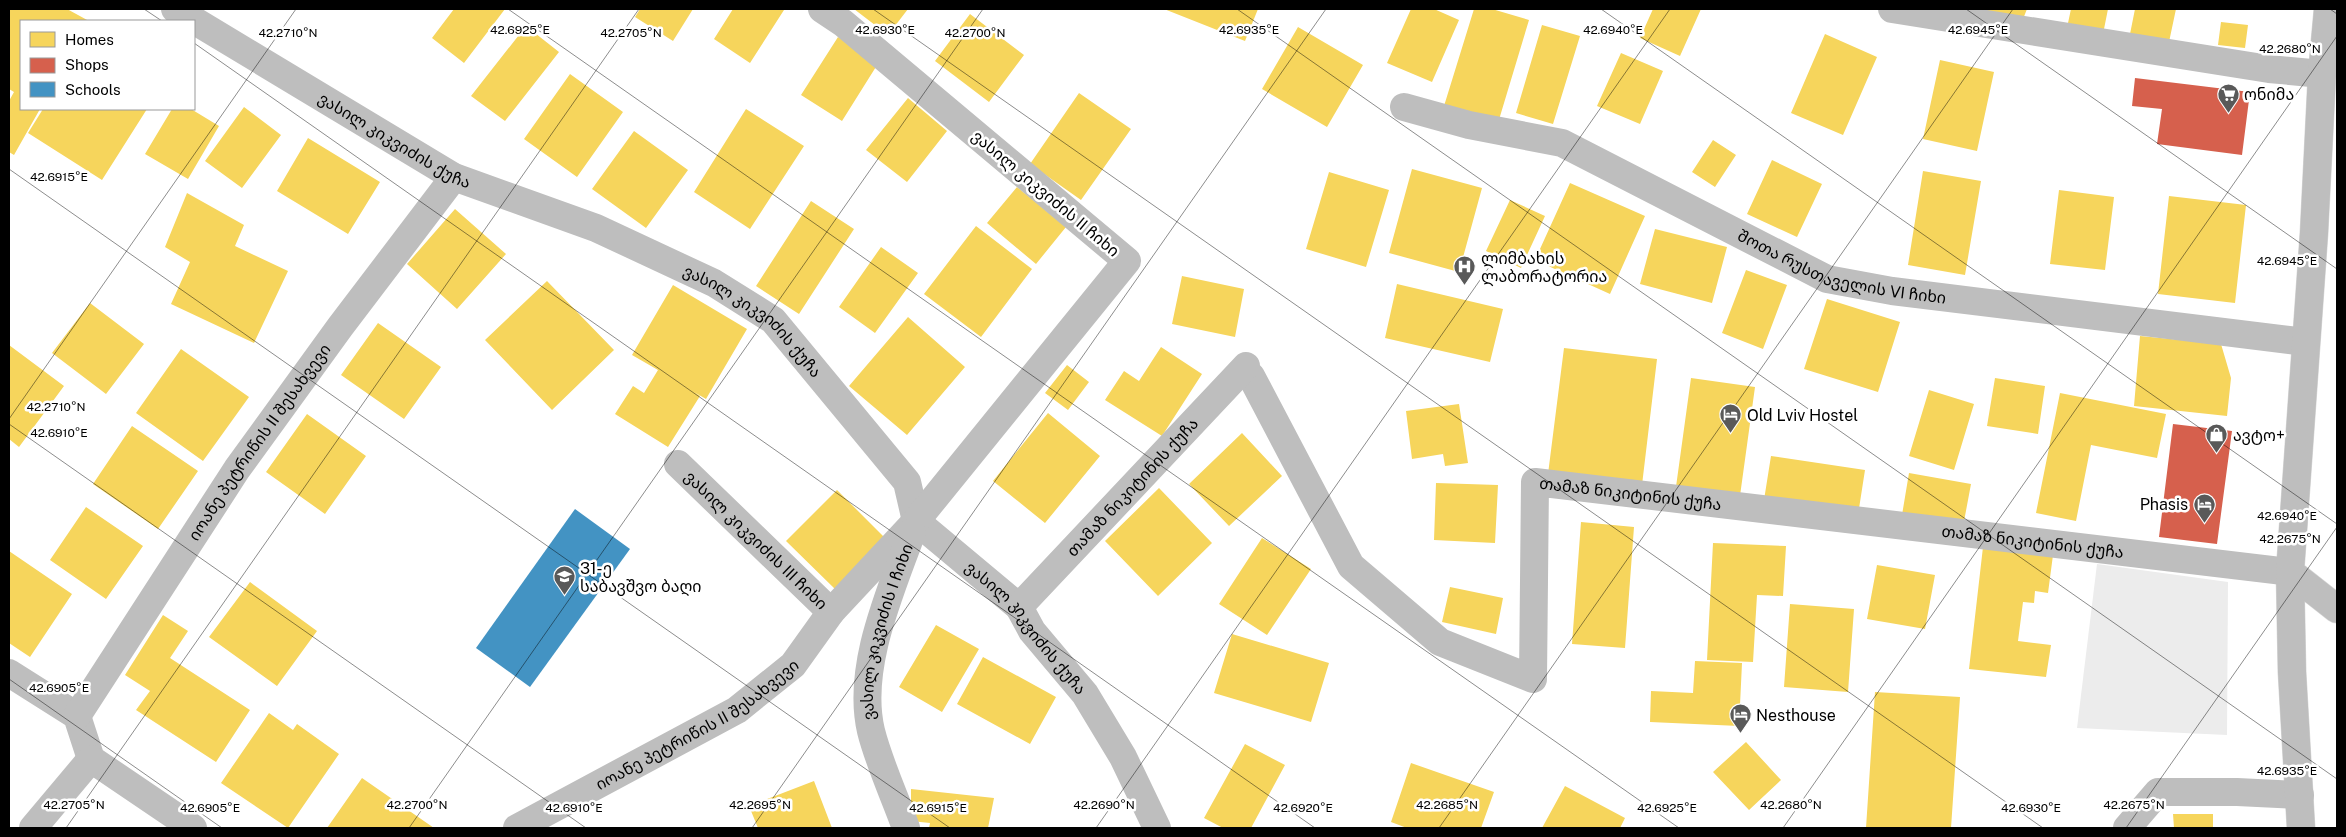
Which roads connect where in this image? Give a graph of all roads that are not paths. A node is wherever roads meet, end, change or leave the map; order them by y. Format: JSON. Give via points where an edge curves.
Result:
{"nodes":[{"id":1,"x":175,"y":9,"type":"edge"},
{"id":2,"x":822,"y":9,"type":"edge"},
{"id":3,"x":1892,"y":9,"type":"edge"},
{"id":4,"x":2330,"y":12,"type":"edge"},
{"id":5,"x":193,"y":20,"type":"edge"},
{"id":6,"x":195,"y":21,"type":"edge"},
{"id":7,"x":2322,"y":74,"type":"junction"},
{"id":8,"x":1404,"y":107,"type":"dead end"},
{"id":9,"x":454,"y":177,"type":"junction"},
{"id":10,"x":2306,"y":342,"type":"junction"},
{"id":11,"x":678,"y":464,"type":"dead end"},
{"id":12,"x":916,"y":521,"type":"junction"},
{"id":13,"x":2290,"y":572,"type":"junction"},
{"id":14,"x":1019,"y":607,"type":"junction"},
{"id":15,"x":2337,"y":609,"type":"edge"},
{"id":16,"x":830,"y":612,"type":"junction"},
{"id":17,"x":9,"y":673,"type":"edge"},
{"id":18,"x":76,"y":716,"type":"junction"},
{"id":19,"x":91,"y":759,"type":"junction"},
{"id":20,"x":2300,"y":795,"type":"junction"},
{"id":21,"x":33,"y":828,"type":"edge"},
{"id":22,"x":193,"y":828,"type":"edge"},
{"id":23,"x":516,"y":828,"type":"edge"},
{"id":24,"x":906,"y":828,"type":"edge"},
{"id":25,"x":1157,"y":828,"type":"edge"},
{"id":26,"x":2127,"y":828,"type":"edge"},
{"id":27,"x":2301,"y":828,"type":"edge"}],
"edges":[{"from":1,"to":5,"type":"street","name":"ვასილ კიკვიძის ქუჩა"},
{"from":2,"to":12,"type":"street","name":"ვასილ კიკვიძის II ჩიხი","via":[[843,23],[1127,261]]},
{"from":3,"to":7,"type":"street","via":[[2269,69]]},
{"from":4,"to":7,"type":"street"},
{"from":6,"to":9,"type":"street","name":"ვასილ კიკვიძის ქუჩა"},
{"from":7,"to":10,"type":"street"},
{"from":8,"to":10,"type":"street","name":"შოთა რუსთაველის VI ჩიხი","via":[[1469,125],[1562,143],[1827,279],[1892,291]]},
{"from":9,"to":12,"type":"street","name":"ვასილ კიკვიძის ქუჩა","via":[[596,228],[714,283],[773,320],[907,482]]},
{"from":9,"to":18,"type":"street","name":"იოანე პეტრიწის II შესახვევი","via":[[236,469]]},
{"from":10,"to":13,"type":"street"},
{"from":11,"to":16,"type":"street","name":"ვასილ კიკვიძის III ჩიხი"},
{"from":12,"to":14,"type":"street","name":"ვასილ კიკვიძის ქუჩა"},
{"from":12,"to":16,"type":"street","name":"ვასილ კიკვიძის III ჩიხი"},
{"from":12,"to":24,"type":"street","name":"ვასილ კიკვიძის I ჩიხი","via":[[889,597],[867,681],[871,730]]},
{"from":13,"to":14,"type":"street","name":"თამაზ ნიკიტინის ქუჩა","via":[[1535,482],[1533,679],[1440,642],[1351,566],[1248,371]]},
{"from":13,"to":15,"type":"street"},
{"from":13,"to":20,"type":"street"},
{"from":14,"to":25,"type":"street","name":"ვასილ კიკვიძის ქუჩა","via":[[1032,631],[1085,694],[1123,757]]},
{"from":16,"to":23,"type":"street","name":"იოანე პეტრიწის II შესახვევი","via":[[793,665],[738,710]]},
{"from":17,"to":18,"type":"street"},
{"from":18,"to":19,"type":"street"},
{"from":19,"to":21,"type":"street"},
{"from":19,"to":22,"type":"street"},
{"from":20,"to":26,"type":"street","via":[[2158,792]]},
{"from":20,"to":27,"type":"street"}]}
